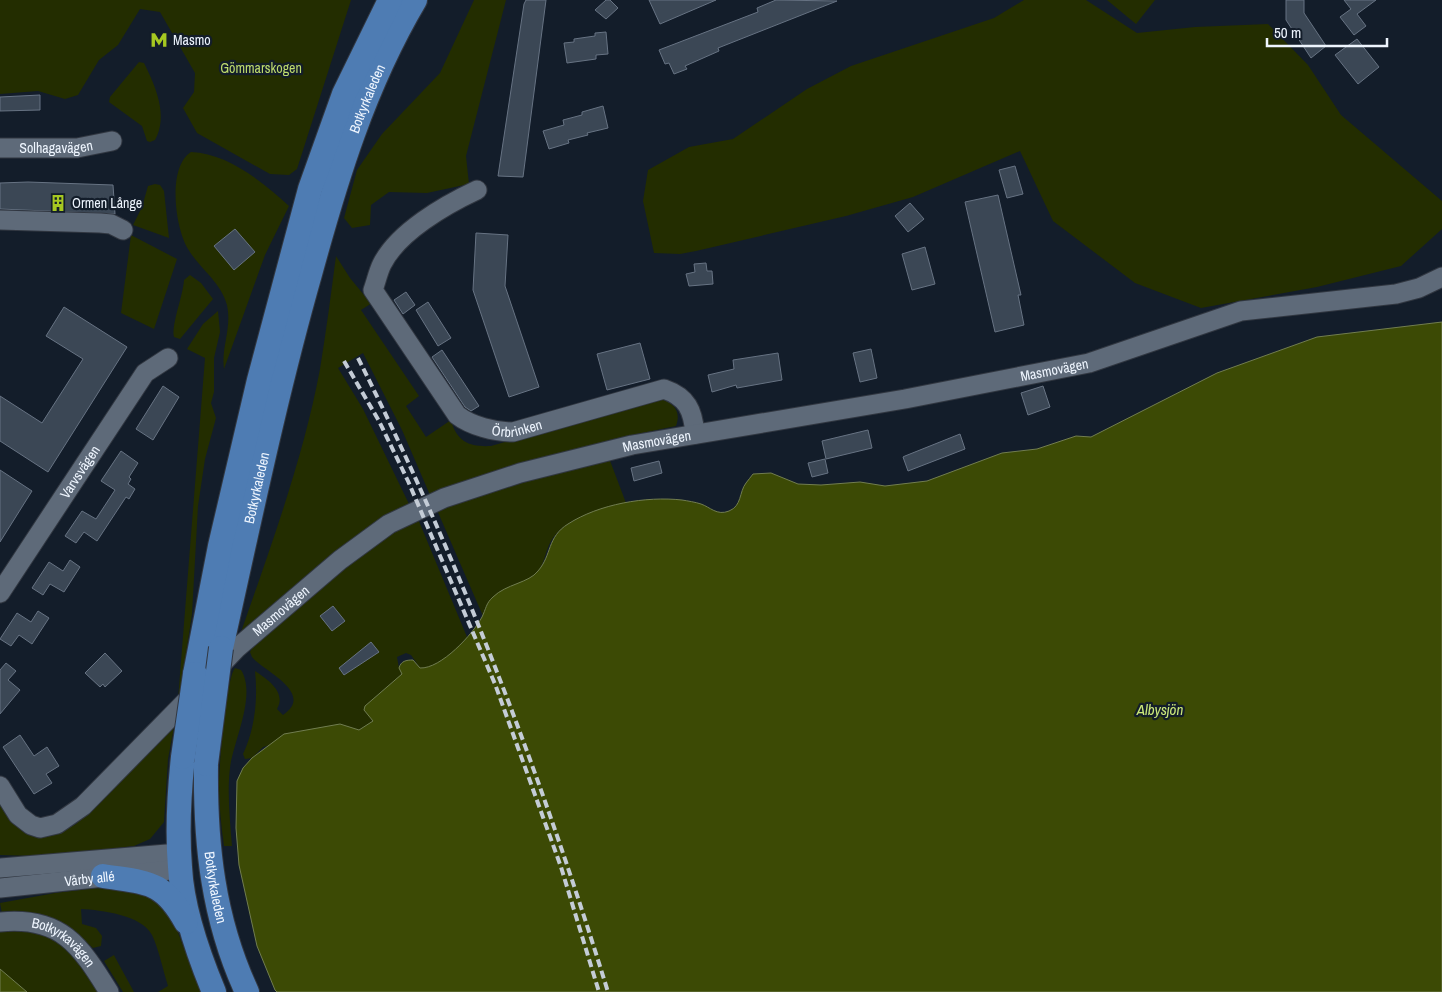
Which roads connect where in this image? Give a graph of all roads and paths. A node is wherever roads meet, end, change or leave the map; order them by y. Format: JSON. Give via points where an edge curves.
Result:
{"nodes":[{"id":1,"x":390,"y":0,"type":"edge"},
{"id":2,"x":415,"y":0,"type":"edge"},
{"id":3,"x":112,"y":140,"type":"dead end"},
{"id":4,"x":0,"y":148,"type":"edge"},
{"id":5,"x":476,"y":190,"type":"dead end"},
{"id":6,"x":0,"y":220,"type":"edge"},
{"id":7,"x":123,"y":230,"type":"dead end"},
{"id":8,"x":1442,"y":277,"type":"edge"},
{"id":9,"x":168,"y":358,"type":"dead end"},
{"id":10,"x":695,"y":434,"type":"junction"},
{"id":11,"x":0,"y":594,"type":"edge"},
{"id":12,"x":0,"y":786,"type":"edge"},
{"id":13,"x":208,"y":859,"type":"junction"},
{"id":14,"x":179,"y":861,"type":"junction"},
{"id":15,"x":0,"y":868,"type":"edge"},
{"id":16,"x":104,"y":876,"type":"junction"},
{"id":17,"x":0,"y":888,"type":"edge"},
{"id":18,"x":0,"y":922,"type":"edge"},
{"id":19,"x":196,"y":939,"type":"junction"},
{"id":20,"x":109,"y":992,"type":"edge"},
{"id":21,"x":214,"y":992,"type":"edge"},
{"id":22,"x":246,"y":992,"type":"edge"}],
"edges":[{"from":1,"to":14,"type":"main road","name":"Botkyrkaleden","bridge":true,"via":[[344,94],[307,197],[254,398],[195,674],[183,757]]},
{"from":2,"to":13,"type":"main road","name":"Botkyrkaleden","bridge":true,"via":[[375,80],[341,162],[292,336],[221,648],[206,764]]},
{"from":3,"to":4,"type":"street","name":"Solhagavägen","via":[[77,148]]},
{"from":5,"to":10,"type":"street","name":"Örbrinken","via":[[437,211],[397,244],[382,264],[373,290],[457,415],[464,420],[513,432],[664,389],[677,394],[688,404],[694,418]]},
{"from":6,"to":7,"type":"street","via":[[100,223]]},
{"from":8,"to":10,"type":"street","name":"Masmovägen","via":[[1396,294],[1225,314],[1088,362],[905,400]]},
{"from":9,"to":11,"type":"street","name":"Varvsvägen","via":[[145,372]]},
{"from":10,"to":12,"type":"street","name":"Masmovägen","via":[[632,445],[520,473],[444,498],[389,524],[340,560],[233,651],[171,718],[65,820],[45,828],[31,825],[18,815]]},
{"from":13,"to":14,"type":"main road"},
{"from":13,"to":22,"type":"main road","name":"Botkyrkaleden","via":[[221,922]]},
{"from":14,"to":15,"type":"street","name":"Vårby allé"},
{"from":14,"to":16,"type":"street","name":"Vårby allé"},
{"from":14,"to":19,"type":"main road","name":"Botkyrkaleden"},
{"from":16,"to":17,"type":"street","name":"Vårby allé"},
{"from":16,"to":19,"type":"main road","via":[[152,885],[164,891],[176,904]]},
{"from":18,"to":20,"type":"street","name":"Botkyrkavägen","via":[[47,925],[65,935],[86,955]]},
{"from":19,"to":21,"type":"main road","name":"Botkyrkaleden"}]}
